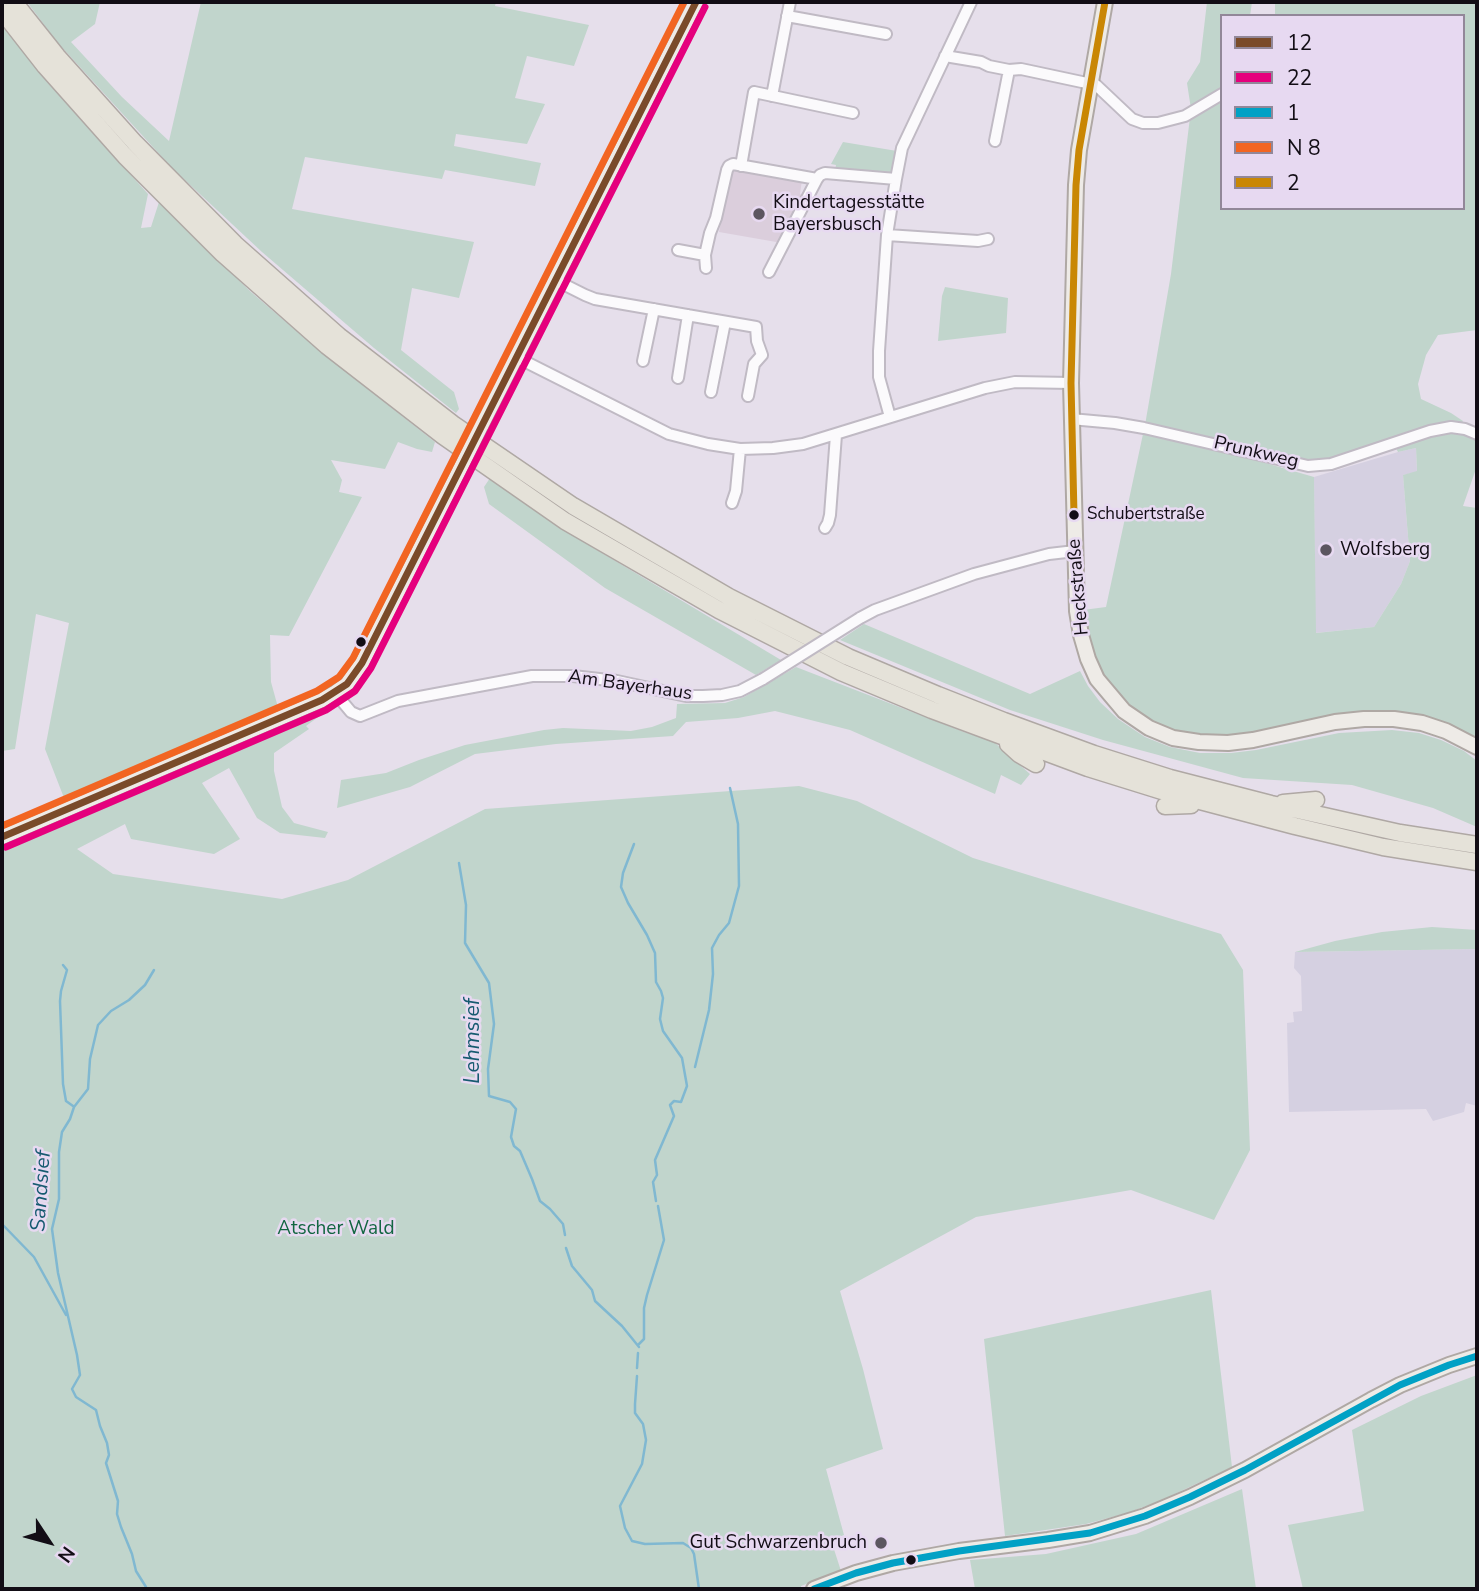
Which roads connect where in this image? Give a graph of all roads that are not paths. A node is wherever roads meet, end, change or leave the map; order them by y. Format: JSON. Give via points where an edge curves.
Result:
{"nodes":[{"id":1,"x":14,"y":2,"type":"edge"},
{"id":2,"x":696,"y":2,"type":"edge"},
{"id":3,"x":790,"y":2,"type":"edge"},
{"id":4,"x":971,"y":2,"type":"edge"},
{"id":5,"x":1105,"y":2,"type":"edge"},
{"id":6,"x":2,"y":11,"type":"edge"},
{"id":7,"x":786,"y":16,"type":"junction"},
{"id":8,"x":886,"y":34,"type":"dead end"},
{"id":9,"x":945,"y":56,"type":"junction"},
{"id":10,"x":1009,"y":70,"type":"junction"},
{"id":11,"x":1090,"y":83,"type":"junction"},
{"id":12,"x":1220,"y":95,"type":"edge"},
{"id":13,"x":772,"y":96,"type":"junction"},
{"id":14,"x":853,"y":113,"type":"dead end"},
{"id":15,"x":995,"y":141,"type":"dead end"},
{"id":16,"x":741,"y":166,"type":"junction"},
{"id":17,"x":817,"y":179,"type":"junction"},
{"id":18,"x":895,"y":179,"type":"junction"},
{"id":19,"x":887,"y":235,"type":"junction"},
{"id":20,"x":988,"y":239,"type":"dead end"},
{"id":21,"x":678,"y":250,"type":"dead end"},
{"id":22,"x":705,"y":255,"type":"junction"},
{"id":23,"x":706,"y":268,"type":"dead end"},
{"id":24,"x":769,"y":272,"type":"dead end"},
{"id":25,"x":555,"y":280,"type":"junction"},
{"id":26,"x":654,"y":309,"type":"junction"},
{"id":27,"x":688,"y":315,"type":"junction"},
{"id":28,"x":724,"y":321,"type":"junction"},
{"id":29,"x":516,"y":357,"type":"junction"},
{"id":30,"x":643,"y":361,"type":"dead end"},
{"id":31,"x":677,"y":378,"type":"dead end"},
{"id":32,"x":1071,"y":383,"type":"junction"},
{"id":33,"x":711,"y":392,"type":"dead end"},
{"id":34,"x":748,"y":396,"type":"dead end"},
{"id":35,"x":890,"y":416,"type":"junction"},
{"id":36,"x":1071,"y":419,"type":"junction"},
{"id":37,"x":1477,"y":434,"type":"edge"},
{"id":38,"x":836,"y":435,"type":"junction"},
{"id":39,"x":740,"y":449,"type":"junction"},
{"id":40,"x":732,"y":503,"type":"dead end"},
{"id":41,"x":825,"y":528,"type":"dead end"},
{"id":42,"x":1074,"y":551,"type":"junction"},
{"id":43,"x":336,"y":692,"type":"junction"},
{"id":44,"x":998,"y":735,"type":"junction"},
{"id":45,"x":1477,"y":747,"type":"edge"},
{"id":46,"x":1035,"y":764,"type":"dead end"},
{"id":47,"x":1316,"y":800,"type":"dead end"},
{"id":48,"x":1270,"y":804,"type":"junction"},
{"id":49,"x":1211,"y":805,"type":"junction"},
{"id":50,"x":1165,"y":806,"type":"dead end"},
{"id":51,"x":1452,"y":830,"type":"dead end"},
{"id":52,"x":2,"y":837,"type":"edge"},
{"id":53,"x":1477,"y":838,"type":"edge"},
{"id":54,"x":1477,"y":845,"type":"edge"},
{"id":55,"x":1477,"y":862,"type":"edge"},
{"id":56,"x":1477,"y":1356,"type":"edge"},
{"id":57,"x":814,"y":1589,"type":"edge"}],
"edges":[{"from":1,"to":48,"type":"highway","via":[[135,143],[235,244],[349,344],[453,424],[573,506],[729,597],[848,657],[1094,754]]},
{"from":2,"to":25,"type":"main road"},
{"from":3,"to":7,"type":"street"},
{"from":4,"to":9,"type":"street"},
{"from":5,"to":11,"type":"main road","name":"Heckstraße"},
{"from":6,"to":44,"type":"highway","via":[[125,156],[223,254],[327,346],[443,436],[565,521],[719,610],[841,672]]},
{"from":7,"to":8,"type":"street"},
{"from":7,"to":13,"type":"street"},
{"from":9,"to":10,"type":"street"},
{"from":9,"to":18,"type":"street","via":[[902,148]]},
{"from":10,"to":11,"type":"street"},
{"from":10,"to":15,"type":"street"},
{"from":11,"to":12,"type":"street","via":[[1143,123],[1185,116]]},
{"from":11,"to":32,"type":"main road","name":"Heckstraße","via":[[1076,185]]},
{"from":13,"to":14,"type":"street"},
{"from":13,"to":16,"type":"street","via":[[754,92]]},
{"from":16,"to":17,"type":"street"},
{"from":16,"to":22,"type":"street","via":[[733,164],[727,170]]},
{"from":17,"to":18,"type":"street","via":[[825,173]]},
{"from":17,"to":24,"type":"street"},
{"from":18,"to":19,"type":"street"},
{"from":19,"to":20,"type":"street"},
{"from":19,"to":35,"type":"street","via":[[878,377]]},
{"from":21,"to":22,"type":"street"},
{"from":22,"to":23,"type":"street"},
{"from":25,"to":26,"type":"street","via":[[595,299]]},
{"from":25,"to":29,"type":"main road"},
{"from":26,"to":27,"type":"street"},
{"from":26,"to":30,"type":"street"},
{"from":27,"to":28,"type":"street"},
{"from":27,"to":31,"type":"street"},
{"from":28,"to":33,"type":"street"},
{"from":28,"to":34,"type":"street","via":[[756,327],[762,355],[754,365]]},
{"from":29,"to":39,"type":"street","via":[[669,434]]},
{"from":29,"to":43,"type":"main road","bridge":true,"via":[[362,663]]},
{"from":32,"to":35,"type":"street","via":[[1015,382],[985,387]]},
{"from":32,"to":36,"type":"main road","name":"Heckstraße"},
{"from":35,"to":38,"type":"street"},
{"from":36,"to":37,"type":"street","name":"Prunkweg","via":[[1144,428],[1308,466],[1331,464],[1430,431],[1451,428]]},
{"from":36,"to":42,"type":"main road","name":"Heckstraße"},
{"from":38,"to":39,"type":"street","via":[[773,448]]},
{"from":38,"to":41,"type":"street"},
{"from":39,"to":40,"type":"street"},
{"from":42,"to":43,"type":"street","name":"Am Bayerhaus","bridge":true,"via":[[974,574],[875,610],[763,680],[722,695],[686,696],[617,681],[532,676],[398,701],[360,716],[351,712]]},
{"from":42,"to":45,"type":"main road","name":"Heckstraße","via":[[1080,635],[1088,659],[1111,697],[1149,728],[1199,743],[1228,743],[1335,722],[1394,719],[1446,731]]},
{"from":43,"to":52,"type":"main road"},
{"from":44,"to":46,"type":"highway"},
{"from":44,"to":49,"type":"highway"},
{"from":47,"to":48,"type":"highway"},
{"from":48,"to":54,"type":"highway"},
{"from":49,"to":50,"type":"highway"},
{"from":49,"to":55,"type":"highway","via":[[1383,847]]},
{"from":51,"to":53,"type":"highway"},
{"from":56,"to":57,"type":"main road","via":[[1391,1390],[1245,1470],[1145,1516],[1090,1533],[893,1563]]}]}
